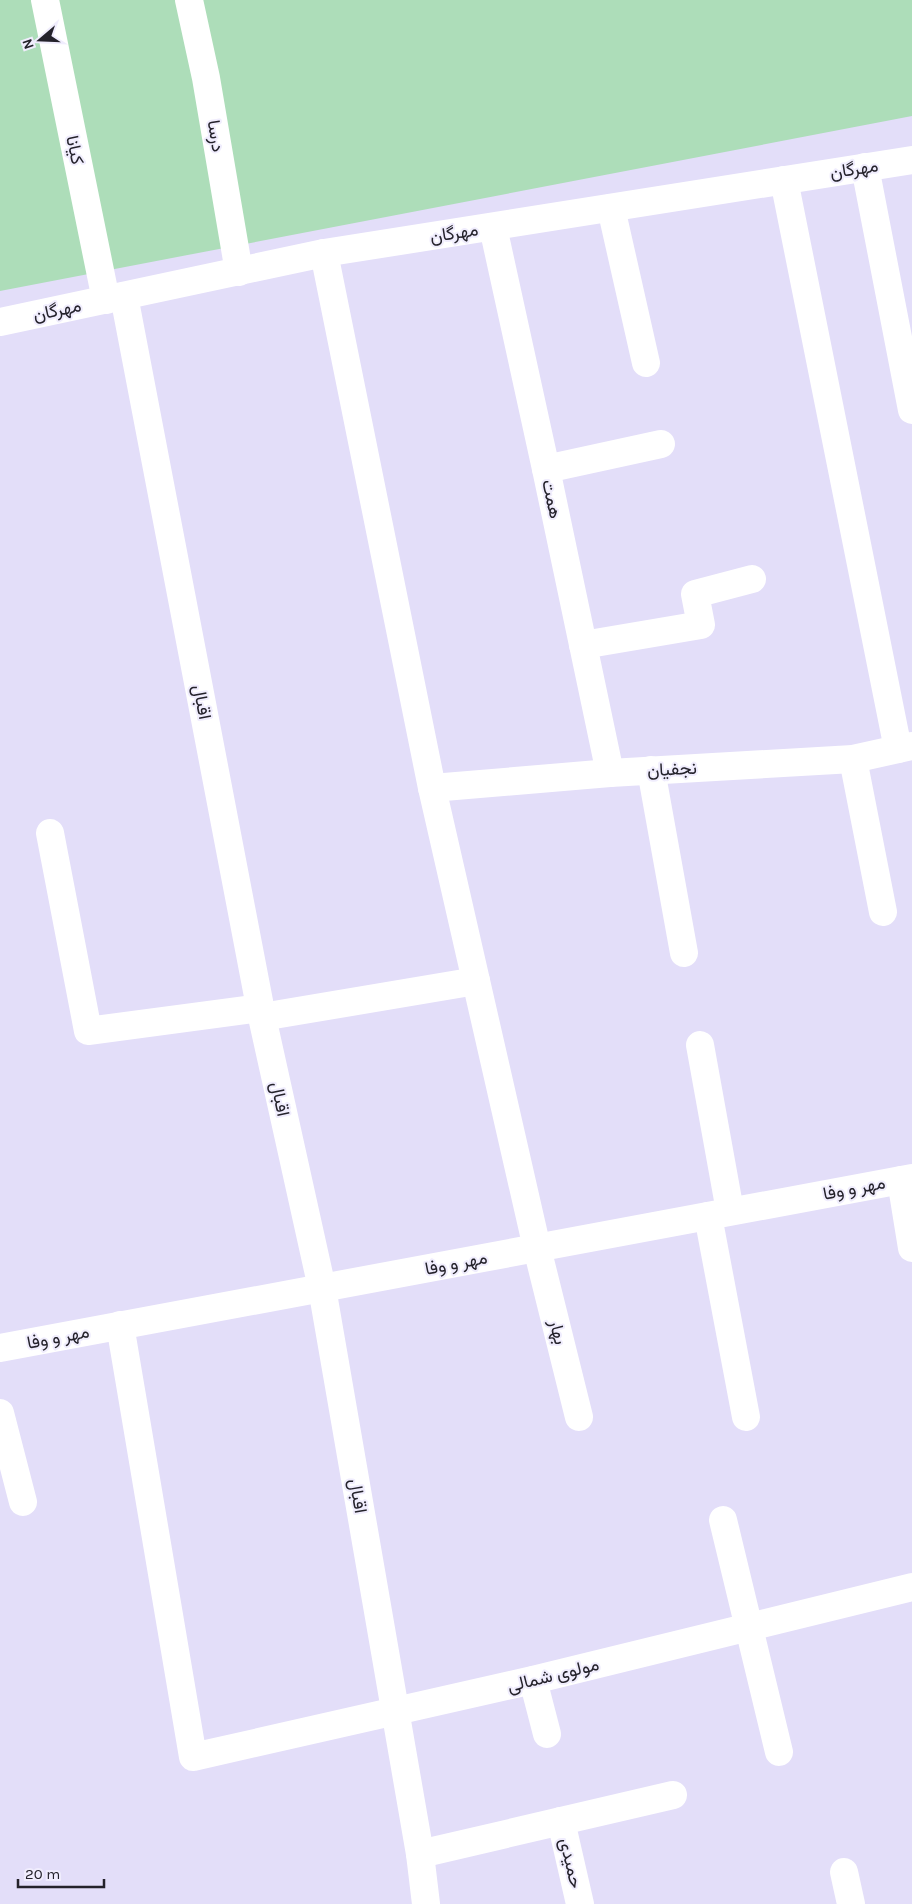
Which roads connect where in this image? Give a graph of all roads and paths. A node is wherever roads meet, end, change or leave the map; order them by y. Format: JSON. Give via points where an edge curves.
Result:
{"nodes":[{"id":1,"x":45,"y":0,"type":"edge"},
{"id":2,"x":189,"y":0,"type":"edge"},
{"id":3,"x":912,"y":160,"type":"edge"},
{"id":4,"x":865,"y":167,"type":"junction"},
{"id":5,"x":784,"y":180,"type":"junction"},
{"id":6,"x":611,"y":208,"type":"junction"},
{"id":7,"x":493,"y":226,"type":"junction"},
{"id":8,"x":324,"y":253,"type":"junction"},
{"id":9,"x":239,"y":272,"type":"junction"},
{"id":10,"x":115,"y":298,"type":"junction"},
{"id":11,"x":0,"y":322,"type":"edge"},
{"id":12,"x":646,"y":363,"type":"dead end"},
{"id":13,"x":912,"y":410,"type":"edge"},
{"id":14,"x":661,"y":444,"type":"dead end"},
{"id":15,"x":546,"y":469,"type":"junction"},
{"id":16,"x":752,"y":579,"type":"dead end"},
{"id":17,"x":583,"y":645,"type":"junction"},
{"id":18,"x":905,"y":747,"type":"edge"},
{"id":19,"x":854,"y":759,"type":"junction"},
{"id":20,"x":651,"y":770,"type":"junction"},
{"id":21,"x":610,"y":772,"type":"junction"},
{"id":22,"x":432,"y":788,"type":"junction"},
{"id":23,"x":50,"y":833,"type":"dead end"},
{"id":24,"x":882,"y":912,"type":"dead end"},
{"id":25,"x":684,"y":953,"type":"dead end"},
{"id":26,"x":476,"y":981,"type":"junction"},
{"id":27,"x":262,"y":1013,"type":"junction"},
{"id":28,"x":700,"y":1045,"type":"dead end"},
{"id":29,"x":907,"y":1179,"type":"edge"},
{"id":30,"x":719,"y":1214,"type":"junction"},
{"id":31,"x":537,"y":1248,"type":"junction"},
{"id":32,"x":912,"y":1248,"type":"edge"},
{"id":33,"x":322,"y":1288,"type":"junction"},
{"id":34,"x":120,"y":1325,"type":"junction"},
{"id":35,"x":0,"y":1348,"type":"edge"},
{"id":36,"x":0,"y":1413,"type":"edge"},
{"id":37,"x":579,"y":1417,"type":"dead end"},
{"id":38,"x":746,"y":1417,"type":"dead end"},
{"id":39,"x":23,"y":1502,"type":"dead end"},
{"id":40,"x":723,"y":1520,"type":"dead end"},
{"id":41,"x":912,"y":1587,"type":"edge"},
{"id":42,"x":750,"y":1627,"type":"junction"},
{"id":43,"x":533,"y":1680,"type":"junction"},
{"id":44,"x":395,"y":1712,"type":"junction"},
{"id":45,"x":546,"y":1734,"type":"dead end"},
{"id":46,"x":779,"y":1752,"type":"dead end"},
{"id":47,"x":673,"y":1795,"type":"dead end"},
{"id":48,"x":561,"y":1821,"type":"junction"},
{"id":49,"x":420,"y":1854,"type":"junction"},
{"id":50,"x":844,"y":1872,"type":"dead end"},
{"id":51,"x":426,"y":1904,"type":"edge"},
{"id":52,"x":580,"y":1904,"type":"edge"},
{"id":53,"x":851,"y":1904,"type":"edge"}],
"edges":[{"from":1,"to":10,"type":"street","name":"کیانا"},
{"from":2,"to":9,"type":"street","name":"درسا","via":[[206,78]]},
{"from":3,"to":4,"type":"street","name":"مهرگان"},
{"from":4,"to":5,"type":"street","name":"مهرگان"},
{"from":4,"to":13,"type":"street"},
{"from":5,"to":6,"type":"street","name":"مهرگان"},
{"from":5,"to":18,"type":"street"},
{"from":6,"to":7,"type":"street","name":"مهرگان"},
{"from":6,"to":12,"type":"street"},
{"from":7,"to":8,"type":"street","name":"مهرگان"},
{"from":7,"to":15,"type":"street","name":"همت"},
{"from":8,"to":9,"type":"street","name":"مهرگان"},
{"from":8,"to":22,"type":"street","name":"بهار"},
{"from":9,"to":10,"type":"street","name":"مهرگان"},
{"from":10,"to":11,"type":"street","name":"مهرگان"},
{"from":10,"to":27,"type":"street","name":"اقبال"},
{"from":14,"to":15,"type":"street"},
{"from":15,"to":17,"type":"street","name":"همت"},
{"from":16,"to":17,"type":"street","via":[[695,594],[702,626]]},
{"from":17,"to":21,"type":"street","name":"همت"},
{"from":18,"to":19,"type":"street","name":"نجفیان"},
{"from":19,"to":20,"type":"street","name":"نجفیان"},
{"from":19,"to":24,"type":"street"},
{"from":20,"to":21,"type":"street","name":"نجفیان"},
{"from":20,"to":25,"type":"street"},
{"from":21,"to":22,"type":"street","name":"نجفیان"},
{"from":22,"to":26,"type":"street","name":"بهار"},
{"from":23,"to":27,"type":"street","via":[[88,1030]]},
{"from":26,"to":27,"type":"street"},
{"from":26,"to":31,"type":"street","name":"بهار"},
{"from":27,"to":33,"type":"street","name":"اقبال"},
{"from":28,"to":30,"type":"street"},
{"from":29,"to":30,"type":"street","name":"مهر و وفا"},
{"from":29,"to":32,"type":"street"},
{"from":30,"to":31,"type":"street","name":"مهر و وفا"},
{"from":30,"to":38,"type":"street"},
{"from":31,"to":33,"type":"street","name":"مهر و وفا"},
{"from":31,"to":37,"type":"street","name":"بهار"},
{"from":33,"to":34,"type":"street","name":"مهر و وفا"},
{"from":33,"to":44,"type":"street","name":"اقبال"},
{"from":34,"to":35,"type":"street","name":"مهر و وفا"},
{"from":34,"to":44,"type":"street","name":"مولوی شمالی","via":[[193,1758]]},
{"from":36,"to":39,"type":"street"},
{"from":40,"to":42,"type":"street"},
{"from":41,"to":42,"type":"street","name":"مولوی شمالی"},
{"from":42,"to":43,"type":"street","name":"مولوی شمالی"},
{"from":42,"to":46,"type":"street"},
{"from":43,"to":44,"type":"street","name":"مولوی شمالی"},
{"from":43,"to":45,"type":"street"},
{"from":44,"to":49,"type":"street","name":"اقبال"},
{"from":47,"to":48,"type":"street"},
{"from":48,"to":49,"type":"street"},
{"from":48,"to":52,"type":"street","name":"حمیدی"},
{"from":49,"to":51,"type":"street","name":"اقبال"},
{"from":50,"to":53,"type":"street"}]}
